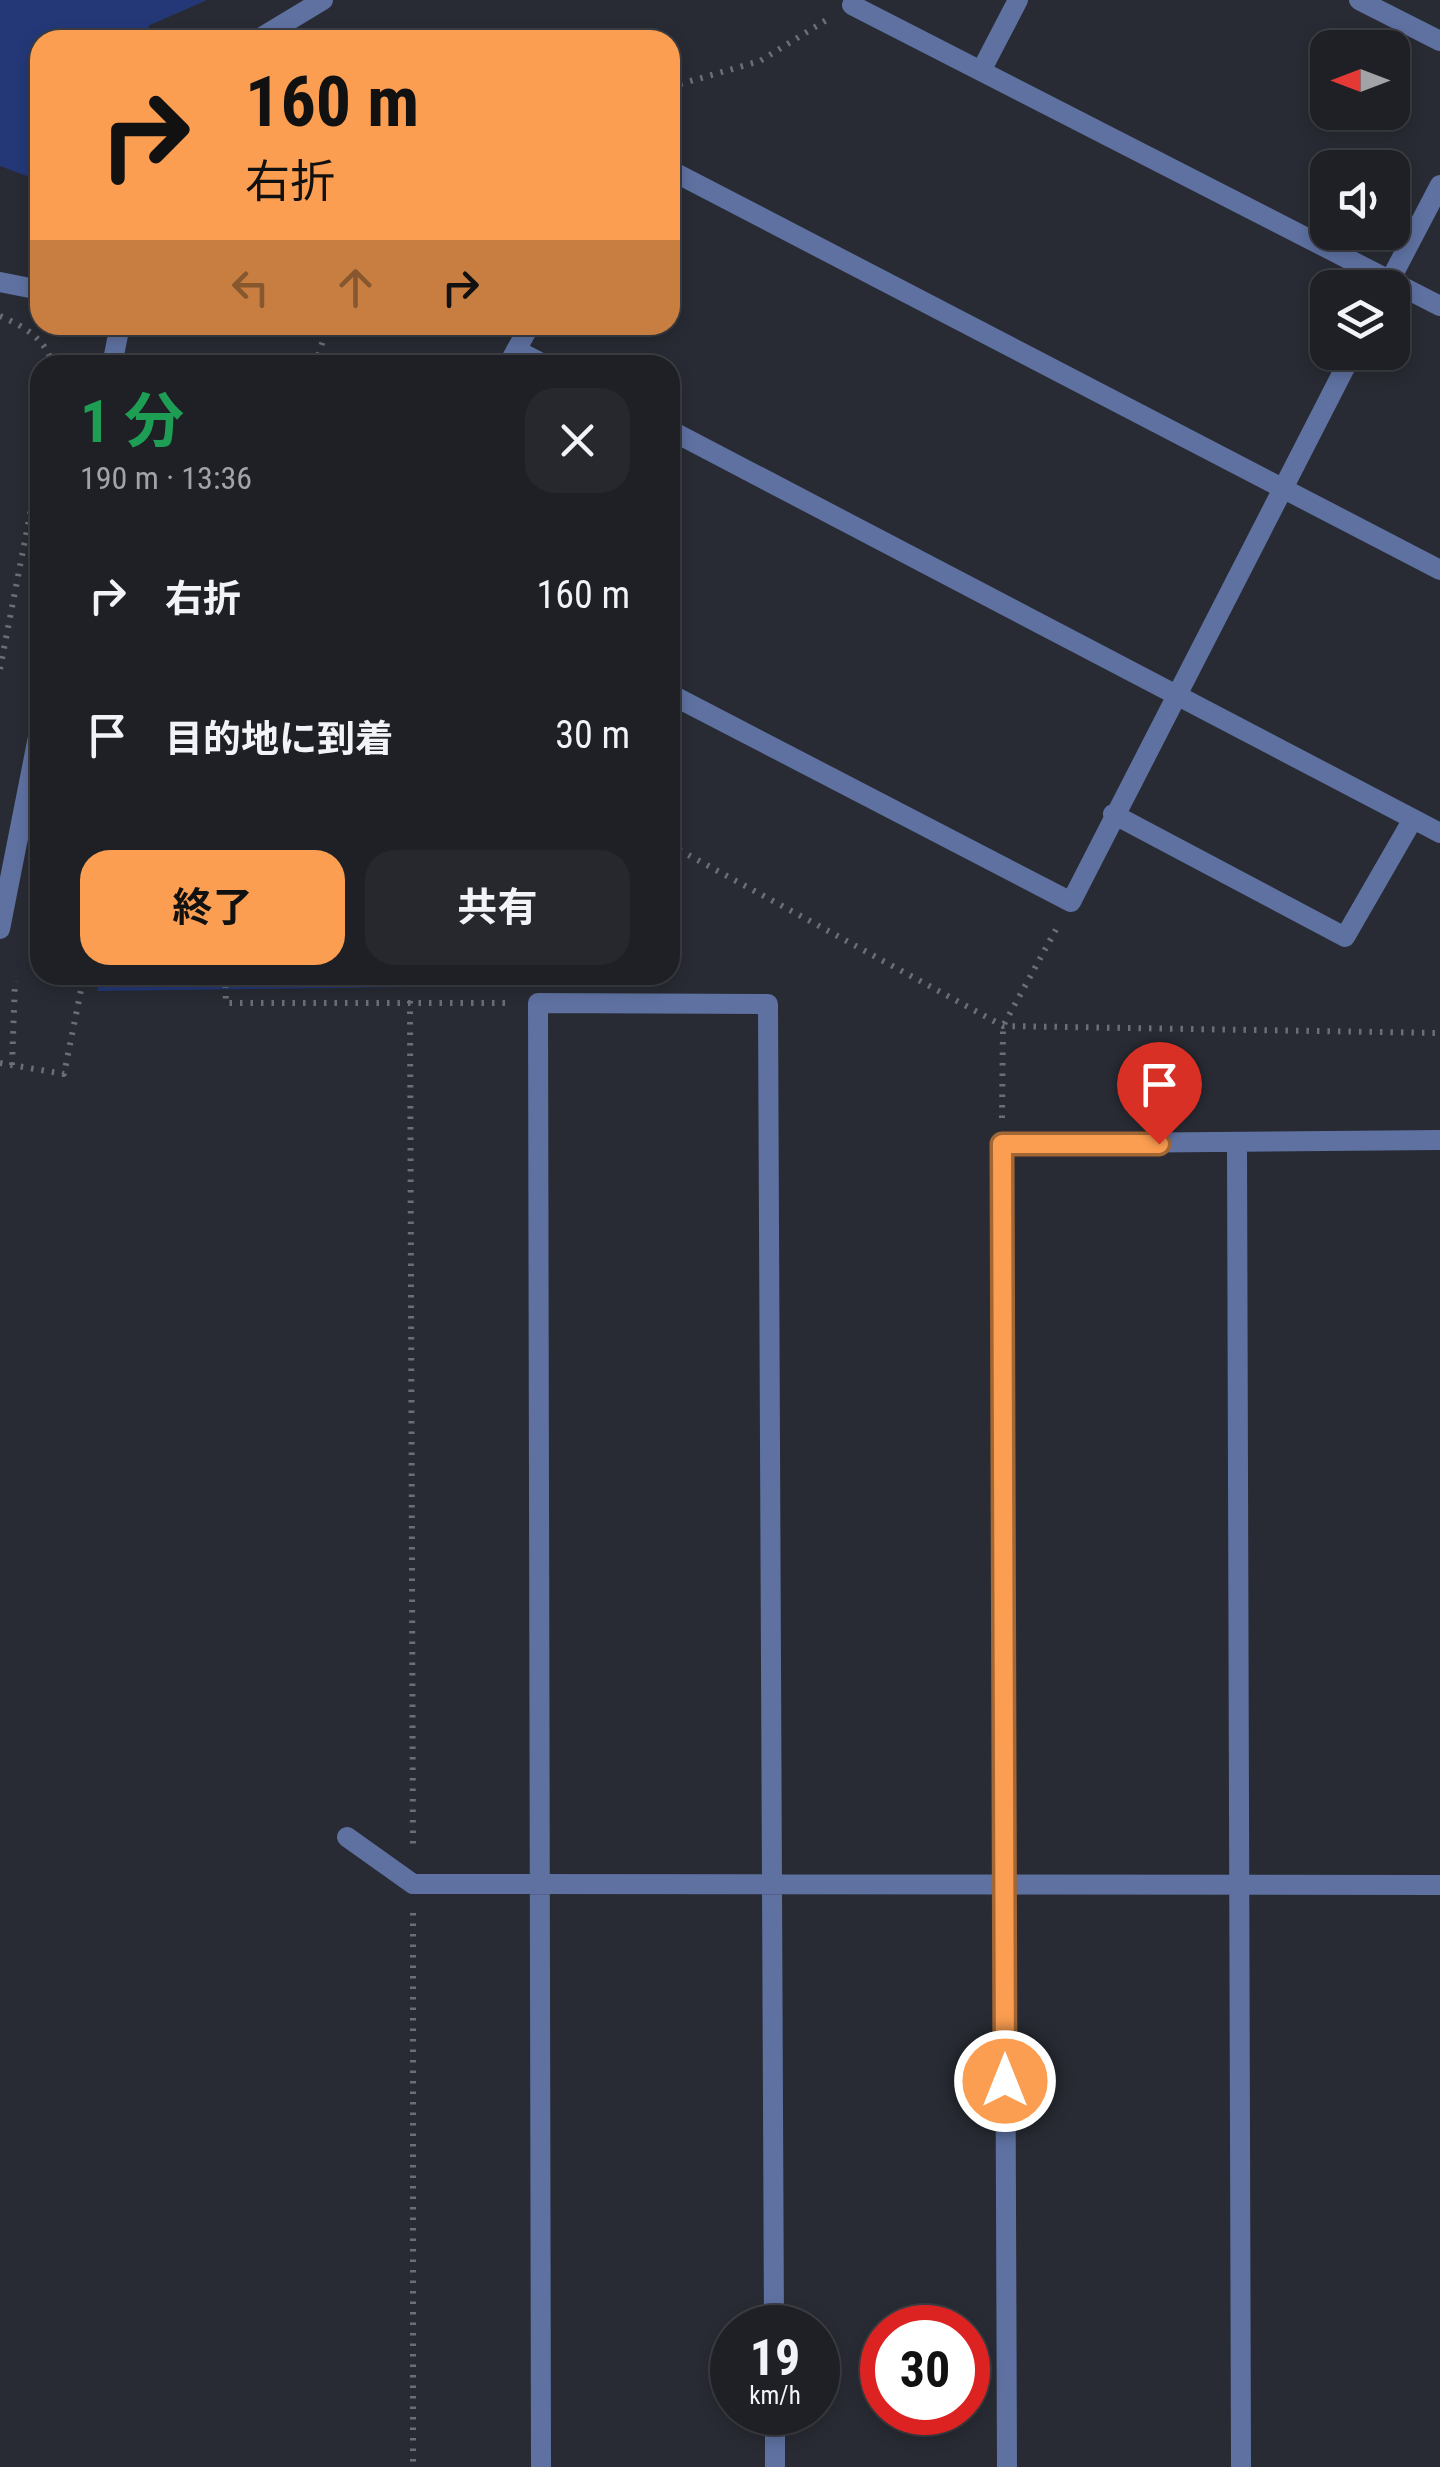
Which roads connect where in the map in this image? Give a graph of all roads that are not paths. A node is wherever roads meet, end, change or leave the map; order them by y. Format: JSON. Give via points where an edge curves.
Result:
{"nodes":[{"id":1,"x":323,"y":0,"type":"edge"},
{"id":2,"x":1018,"y":0,"type":"edge"},
{"id":3,"x":1359,"y":0,"type":"edge"},
{"id":4,"x":852,"y":4,"type":"road end"},
{"id":5,"x":274,"y":30,"type":"edge"},
{"id":6,"x":1440,"y":42,"type":"edge"},
{"id":7,"x":981,"y":71,"type":"junction"},
{"id":8,"x":680,"y":175,"type":"edge"},
{"id":9,"x":1440,"y":185,"type":"edge"},
{"id":10,"x":1361,"y":270,"type":"edge"},
{"id":11,"x":1395,"y":270,"type":"edge"},
{"id":12,"x":0,"y":282,"type":"edge"},
{"id":13,"x":30,"y":288,"type":"edge"},
{"id":14,"x":1410,"y":293,"type":"edge"},
{"id":15,"x":1440,"y":306,"type":"edge"},
{"id":16,"x":1344,"y":370,"type":"edge"},
{"id":17,"x":680,"y":435,"type":"edge"},
{"id":18,"x":1285,"y":488,"type":"junction"},
{"id":19,"x":1440,"y":570,"type":"edge"},
{"id":20,"x":1175,"y":693,"type":"junction"},
{"id":21,"x":680,"y":699,"type":"edge"},
{"id":22,"x":30,"y":777,"type":"edge"},
{"id":23,"x":1113,"y":814,"type":"junction"},
{"id":24,"x":1413,"y":819,"type":"junction"},
{"id":25,"x":1440,"y":833,"type":"edge"},
{"id":26,"x":0,"y":928,"type":"edge"},
{"id":27,"x":1440,"y":1140,"type":"edge"},
{"id":28,"x":1238,"y":1144,"type":"junction"},
{"id":29,"x":347,"y":1837,"type":"dead end"},
{"id":30,"x":770,"y":1883,"type":"junction"},
{"id":31,"x":1440,"y":1885,"type":"edge"},
{"id":32,"x":537,"y":1886,"type":"junction"},
{"id":33,"x":1238,"y":1886,"type":"junction"},
{"id":34,"x":1004,"y":1888,"type":"junction"},
{"id":35,"x":774,"y":2305,"type":"edge"},
{"id":36,"x":775,"y":2435,"type":"edge"},
{"id":37,"x":541,"y":2467,"type":"edge"},
{"id":38,"x":775,"y":2467,"type":"edge"},
{"id":39,"x":1006,"y":2467,"type":"edge"},
{"id":40,"x":1241,"y":2467,"type":"edge"}],
"edges":[{"from":1,"to":5,"type":"street"},
{"from":2,"to":7,"type":"street"},
{"from":3,"to":6,"type":"street"},
{"from":4,"to":7,"type":"street"},
{"from":7,"to":10,"type":"street"},
{"from":8,"to":18,"type":"street"},
{"from":9,"to":11,"type":"street"},
{"from":12,"to":13,"type":"street"},
{"from":14,"to":15,"type":"street"},
{"from":16,"to":18,"type":"street"},
{"from":17,"to":20,"type":"street"},
{"from":18,"to":19,"type":"street"},
{"from":18,"to":20,"type":"street"},
{"from":20,"to":23,"type":"street"},
{"from":20,"to":24,"type":"street"},
{"from":21,"to":23,"type":"street","via":[[1070,902]]},
{"from":22,"to":26,"type":"street"},
{"from":23,"to":24,"type":"street","via":[[1346,937]]},
{"from":24,"to":25,"type":"street"},
{"from":27,"to":28,"type":"street"},
{"from":28,"to":33,"type":"street"},
{"from":28,"to":34,"type":"street","via":[[1002,1144]]},
{"from":29,"to":32,"type":"street","via":[[413,1884]]},
{"from":30,"to":32,"type":"street"},
{"from":30,"to":32,"type":"street","via":[[768,1004],[538,1003]]},
{"from":30,"to":34,"type":"street"},
{"from":30,"to":35,"type":"street"},
{"from":31,"to":33,"type":"street"},
{"from":32,"to":37,"type":"street"},
{"from":33,"to":34,"type":"street"},
{"from":33,"to":40,"type":"street"},
{"from":34,"to":39,"type":"street"},
{"from":36,"to":38,"type":"street"}]}
